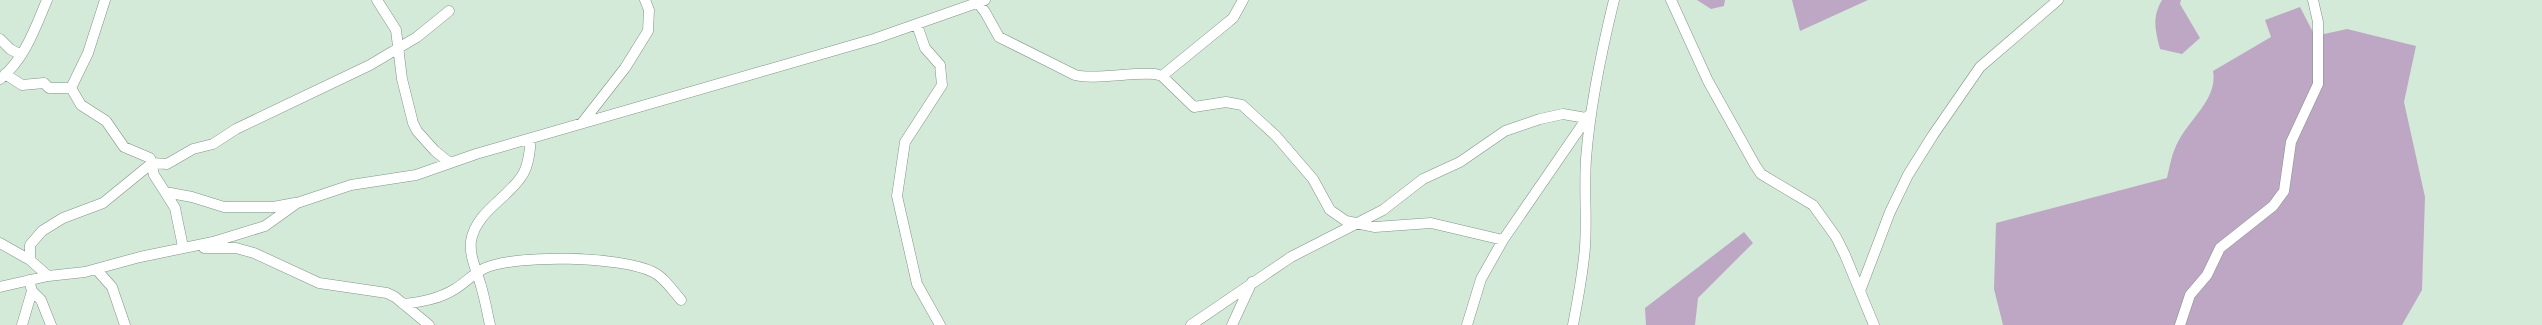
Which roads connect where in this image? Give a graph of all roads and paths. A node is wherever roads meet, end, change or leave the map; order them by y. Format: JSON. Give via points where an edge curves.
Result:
{"nodes":[{"id":1,"x":48,"y":0,"type":"edge"},
{"id":2,"x":105,"y":0,"type":"edge"},
{"id":3,"x":377,"y":0,"type":"edge"},
{"id":4,"x":645,"y":0,"type":"edge"},
{"id":5,"x":1243,"y":0,"type":"edge"},
{"id":6,"x":1614,"y":0,"type":"edge"},
{"id":7,"x":1671,"y":0,"type":"edge"},
{"id":8,"x":2058,"y":0,"type":"edge"},
{"id":9,"x":2313,"y":0,"type":"edge"},
{"id":10,"x":981,"y":2,"type":"edge"},
{"id":11,"x":449,"y":11,"type":"dead end"},
{"id":12,"x":917,"y":25,"type":"junction"},
{"id":13,"x":0,"y":39,"type":"edge"},
{"id":14,"x":398,"y":48,"type":"junction"},
{"id":15,"x":21,"y":55,"type":"junction"},
{"id":16,"x":3,"y":76,"type":"edge"},
{"id":17,"x":1162,"y":76,"type":"junction"},
{"id":18,"x":71,"y":88,"type":"junction"},
{"id":19,"x":1588,"y":116,"type":"junction"},
{"id":20,"x":582,"y":123,"type":"junction"},
{"id":21,"x":531,"y":138,"type":"junction"},
{"id":22,"x":152,"y":162,"type":"junction"},
{"id":23,"x":450,"y":163,"type":"junction"},
{"id":24,"x":165,"y":192,"type":"junction"},
{"id":25,"x":297,"y":203,"type":"junction"},
{"id":26,"x":1358,"y":224,"type":"junction"},
{"id":27,"x":1503,"y":240,"type":"junction"},
{"id":28,"x":0,"y":243,"type":"edge"},
{"id":29,"x":183,"y":247,"type":"junction"},
{"id":30,"x":30,"y":260,"type":"junction"},
{"id":31,"x":96,"y":269,"type":"junction"},
{"id":32,"x":477,"y":273,"type":"junction"},
{"id":33,"x":48,"y":276,"type":"junction"},
{"id":34,"x":29,"y":280,"type":"junction"},
{"id":35,"x":1252,"y":282,"type":"junction"},
{"id":36,"x":0,"y":287,"type":"edge"},
{"id":37,"x":32,"y":291,"type":"junction"},
{"id":38,"x":1860,"y":291,"type":"junction"},
{"id":39,"x":681,"y":300,"type":"dead end"},
{"id":40,"x":403,"y":304,"type":"junction"},
{"id":41,"x":22,"y":325,"type":"edge"},
{"id":42,"x":51,"y":325,"type":"edge"},
{"id":43,"x":125,"y":325,"type":"edge"},
{"id":44,"x":429,"y":325,"type":"edge"},
{"id":45,"x":490,"y":325,"type":"edge"},
{"id":46,"x":940,"y":325,"type":"edge"},
{"id":47,"x":1191,"y":325,"type":"edge"},
{"id":48,"x":1232,"y":325,"type":"edge"},
{"id":49,"x":1468,"y":325,"type":"edge"},
{"id":50,"x":1572,"y":325,"type":"edge"},
{"id":51,"x":1874,"y":325,"type":"edge"},
{"id":52,"x":2180,"y":325,"type":"edge"}],
"edges":[{"from":1,"to":15,"type":"street"},
{"from":2,"to":18,"type":"street","via":[[88,53]]},
{"from":3,"to":14,"type":"street","via":[[392,20]]},
{"from":4,"to":20,"type":"street","via":[[649,10],[648,31],[625,68]]},
{"from":5,"to":17,"type":"street","via":[[1233,18]]},
{"from":6,"to":19,"type":"street"},
{"from":7,"to":38,"type":"street","via":[[1708,81],[1755,165],[1762,174],[1813,205],[1836,237]]},
{"from":8,"to":38,"type":"street","via":[[1980,67],[1933,134],[1890,212]]},
{"from":9,"to":52,"type":"street","via":[[2318,22],[2318,84],[2291,142],[2284,191],[2273,206],[2220,248],[2207,275],[2187,301]]},
{"from":10,"to":12,"type":"street"},
{"from":10,"to":17,"type":"street","via":[[998,37],[1075,75],[1082,77],[1144,73]]},
{"from":11,"to":14,"type":"street","via":[[417,37]]},
{"from":12,"to":20,"type":"street"},
{"from":12,"to":46,"type":"street","via":[[925,48],[940,65],[942,85],[904,142],[897,196],[917,284]]},
{"from":13,"to":15,"type":"street"},
{"from":14,"to":22,"type":"street","via":[[370,65],[236,129],[219,141],[193,149],[167,164]]},
{"from":14,"to":23,"type":"street","via":[[402,79],[417,131]]},
{"from":15,"to":16,"type":"street"},
{"from":16,"to":18,"type":"street","via":[[22,85],[44,83],[49,88]]},
{"from":17,"to":26,"type":"street","via":[[1194,107],[1226,102],[1242,105],[1276,136],[1302,166],[1336,215]]},
{"from":18,"to":22,"type":"street","via":[[81,105],[106,121],[124,147],[147,155]]},
{"from":19,"to":26,"type":"street","via":[[1563,114],[1513,127],[1460,162],[1423,179],[1383,210]]},
{"from":19,"to":27,"type":"street"},
{"from":19,"to":50,"type":"street","via":[[1583,273]]},
{"from":20,"to":21,"type":"street"},
{"from":21,"to":23,"type":"street"},
{"from":21,"to":32,"type":"street","via":[[524,172],[482,217],[474,230],[471,254]]},
{"from":22,"to":24,"type":"street","via":[[154,175]]},
{"from":22,"to":30,"type":"street","via":[[103,203],[62,218],[42,231],[30,245]]},
{"from":23,"to":25,"type":"street","via":[[416,175],[351,185]]},
{"from":24,"to":25,"type":"street","via":[[224,207],[273,207]]},
{"from":24,"to":29,"type":"street","via":[[175,208]]},
{"from":25,"to":29,"type":"street","via":[[265,226],[213,242]]},
{"from":26,"to":27,"type":"street","via":[[1382,227],[1431,222]]},
{"from":26,"to":35,"type":"street","via":[[1291,257]]},
{"from":27,"to":49,"type":"street","via":[[1481,279]]},
{"from":28,"to":30,"type":"street"},
{"from":29,"to":31,"type":"street"},
{"from":29,"to":40,"type":"street","via":[[236,248],[254,253],[319,283],[387,293]]},
{"from":30,"to":33,"type":"street"},
{"from":31,"to":33,"type":"street","via":[[73,275]]},
{"from":31,"to":43,"type":"street","via":[[112,287]]},
{"from":32,"to":39,"type":"street","via":[[498,264],[588,259],[653,272]]},
{"from":32,"to":40,"type":"street","via":[[443,295],[431,300]]},
{"from":32,"to":45,"type":"street"},
{"from":33,"to":34,"type":"street"},
{"from":34,"to":36,"type":"street"},
{"from":34,"to":37,"type":"street"},
{"from":35,"to":47,"type":"street"},
{"from":35,"to":48,"type":"street"},
{"from":37,"to":41,"type":"street"},
{"from":37,"to":42,"type":"street","via":[[41,300]]},
{"from":38,"to":51,"type":"street"},
{"from":40,"to":44,"type":"street"}]}
